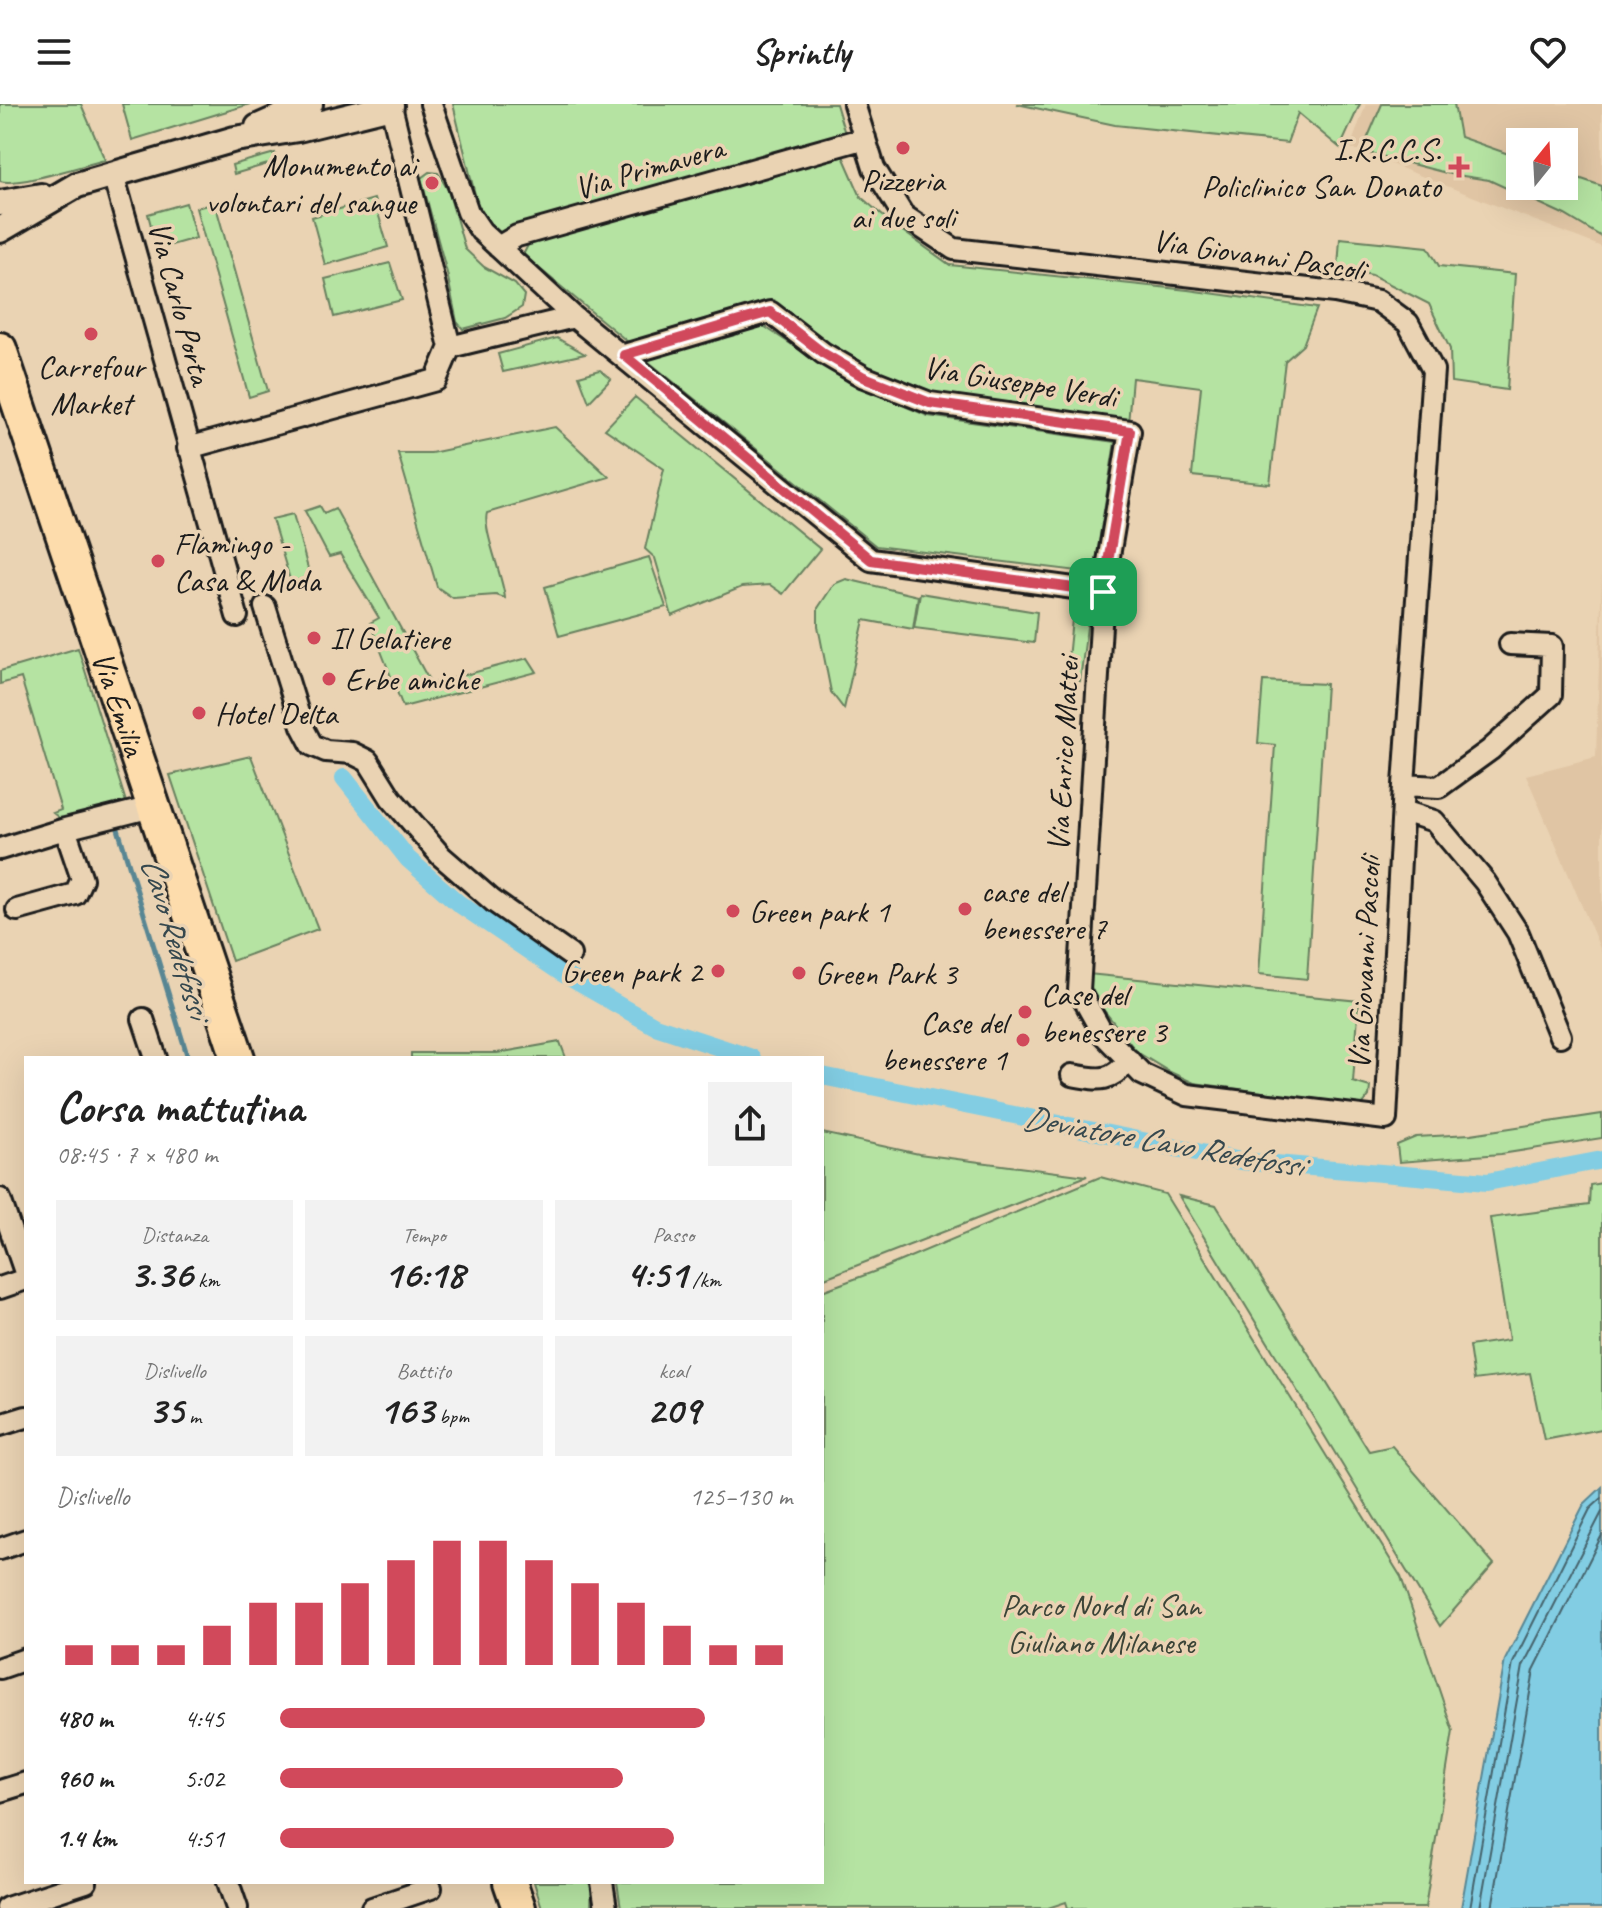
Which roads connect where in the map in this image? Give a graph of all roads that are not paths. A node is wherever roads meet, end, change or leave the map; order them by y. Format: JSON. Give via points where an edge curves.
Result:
{"nodes":[{"id":1,"x":310,"y":104,"type":"edge"},
{"id":2,"x":431,"y":104,"type":"edge"},
{"id":3,"x":854,"y":104,"type":"edge"},
{"id":4,"x":398,"y":105,"type":"edge"},
{"id":5,"x":865,"y":138,"type":"junction"},
{"id":6,"x":235,"y":139,"type":"junction"},
{"id":7,"x":113,"y":174,"type":"junction"},
{"id":8,"x":63,"y":192,"type":"junction"},
{"id":9,"x":0,"y":203,"type":"edge"},
{"id":10,"x":0,"y":230,"type":"edge"},
{"id":11,"x":498,"y":247,"type":"junction"},
{"id":12,"x":546,"y":291,"type":"junction"},
{"id":13,"x":574,"y":317,"type":"junction"},
{"id":14,"x":543,"y":324,"type":"junction"},
{"id":15,"x":450,"y":347,"type":"junction"},
{"id":16,"x":0,"y":348,"type":"edge"},
{"id":17,"x":624,"y":355,"type":"junction"},
{"id":18,"x":188,"y":448,"type":"junction"},
{"id":19,"x":1103,"y":592,"type":"junction"},
{"id":20,"x":265,"y":607,"type":"dead end"},
{"id":21,"x":237,"y":616,"type":"dead end"},
{"id":22,"x":1510,"y":644,"type":"dead end"},
{"id":23,"x":1404,"y":785,"type":"junction"},
{"id":24,"x":156,"y":806,"type":"junction"},
{"id":25,"x":1403,"y":811,"type":"junction"},
{"id":26,"x":65,"y":829,"type":"junction"},
{"id":27,"x":0,"y":849,"type":"edge"},
{"id":28,"x":17,"y":910,"type":"dead end"},
{"id":29,"x":570,"y":955,"type":"dead end"},
{"id":30,"x":143,"y":1019,"type":"dead end"},
{"id":31,"x":1560,"y":1036,"type":"dead end"},
{"id":32,"x":155,"y":1056,"type":"edge"},
{"id":33,"x":237,"y":1056,"type":"edge"},
{"id":34,"x":1129,"y":1060,"type":"junction"},
{"id":35,"x":1072,"y":1075,"type":"dead end"},
{"id":36,"x":1386,"y":1119,"type":"joint"},
{"id":37,"x":0,"y":1199,"type":"edge"},
{"id":38,"x":16,"y":1217,"type":"edge"},
{"id":39,"x":24,"y":1265,"type":"edge"},
{"id":40,"x":24,"y":1278,"type":"edge"},
{"id":41,"x":0,"y":1288,"type":"edge"},
{"id":42,"x":24,"y":1418,"type":"edge"},
{"id":43,"x":0,"y":1425,"type":"edge"},
{"id":44,"x":24,"y":1541,"type":"edge"},
{"id":45,"x":0,"y":1549,"type":"edge"},
{"id":46,"x":24,"y":1660,"type":"edge"},
{"id":47,"x":0,"y":1668,"type":"edge"},
{"id":48,"x":24,"y":1784,"type":"edge"},
{"id":49,"x":0,"y":1791,"type":"edge"},
{"id":50,"x":80,"y":1884,"type":"edge"},
{"id":51,"x":229,"y":1884,"type":"edge"},
{"id":52,"x":511,"y":1884,"type":"edge"},
{"id":53,"x":602,"y":1884,"type":"edge"},
{"id":54,"x":432,"y":1893,"type":"edge"},
{"id":55,"x":7,"y":1908,"type":"edge"},
{"id":56,"x":237,"y":1908,"type":"edge"},
{"id":57,"x":372,"y":1908,"type":"edge"},
{"id":58,"x":519,"y":1908,"type":"edge"},
{"id":59,"x":606,"y":1908,"type":"edge"}],
"edges":[{"from":1,"to":6,"type":"street"},
{"from":2,"to":11,"type":"street","via":[[468,212]]},
{"from":3,"to":5,"type":"street","name":"Via Giovanni Pascoli"},
{"from":4,"to":6,"type":"street"},
{"from":4,"to":15,"type":"street"},
{"from":5,"to":11,"type":"street","name":"Via Primavera","via":[[517,236]]},
{"from":5,"to":23,"type":"street","name":"Via Giovanni Pascoli","via":[[874,168],[903,215],[954,249],[1335,292],[1378,301],[1408,323],[1433,370]]},
{"from":6,"to":7,"type":"street"},
{"from":7,"to":8,"type":"street"},
{"from":7,"to":18,"type":"street","name":"Via Carlo Porta"},
{"from":8,"to":9,"type":"street"},
{"from":8,"to":10,"type":"street"},
{"from":11,"to":12,"type":"street"},
{"from":12,"to":13,"type":"street"},
{"from":12,"to":14,"type":"street"},
{"from":13,"to":14,"type":"street"},
{"from":13,"to":17,"type":"street"},
{"from":14,"to":15,"type":"street"},
{"from":15,"to":18,"type":"street","via":[[436,380]]},
{"from":16,"to":24,"type":"main road","name":"Via Emilia"},
{"from":17,"to":19,"type":"street","via":[[871,560]]},
{"from":17,"to":19,"type":"street","name":"Via Giuseppe Verdi","via":[[770,312],[864,377],[930,403],[1130,431]]},
{"from":18,"to":21,"type":"street","name":"Via Carlo Porta"},
{"from":19,"to":34,"type":"street","name":"Via Enrico Mattei","via":[[1079,991],[1103,1034]]},
{"from":20,"to":29,"type":"street","via":[[307,738],[318,749],[352,753],[368,761],[391,798],[441,856],[493,901]]},
{"from":22,"to":23,"type":"street","via":[[1552,646],[1551,695],[1439,787]]},
{"from":23,"to":25,"type":"street","name":"Via Giovanni Pascoli"},
{"from":24,"to":26,"type":"street"},
{"from":24,"to":33,"type":"main road","name":"Via Emilia"},
{"from":25,"to":31,"type":"street","via":[[1434,821],[1485,882],[1518,933]]},
{"from":25,"to":36,"type":"street","name":"Via Giovanni Pascoli"},
{"from":26,"to":27,"type":"street"},
{"from":26,"to":28,"type":"street","via":[[82,879],[75,894]]},
{"from":30,"to":32,"type":"street"},
{"from":34,"to":35,"type":"street","via":[[1118,1073],[1100,1080]]},
{"from":34,"to":36,"type":"street","name":"Via Enrico Mattei","via":[[1142,1074],[1187,1095]]},
{"from":37,"to":38,"type":"street"},
{"from":38,"to":39,"type":"street"},
{"from":40,"to":41,"type":"street"},
{"from":42,"to":43,"type":"street"},
{"from":44,"to":45,"type":"street"},
{"from":46,"to":47,"type":"street"},
{"from":48,"to":49,"type":"street"},
{"from":50,"to":55,"type":"street"},
{"from":51,"to":56,"type":"street"},
{"from":52,"to":58,"type":"main road"},
{"from":53,"to":59,"type":"street"},
{"from":54,"to":57,"type":"street"}]}
